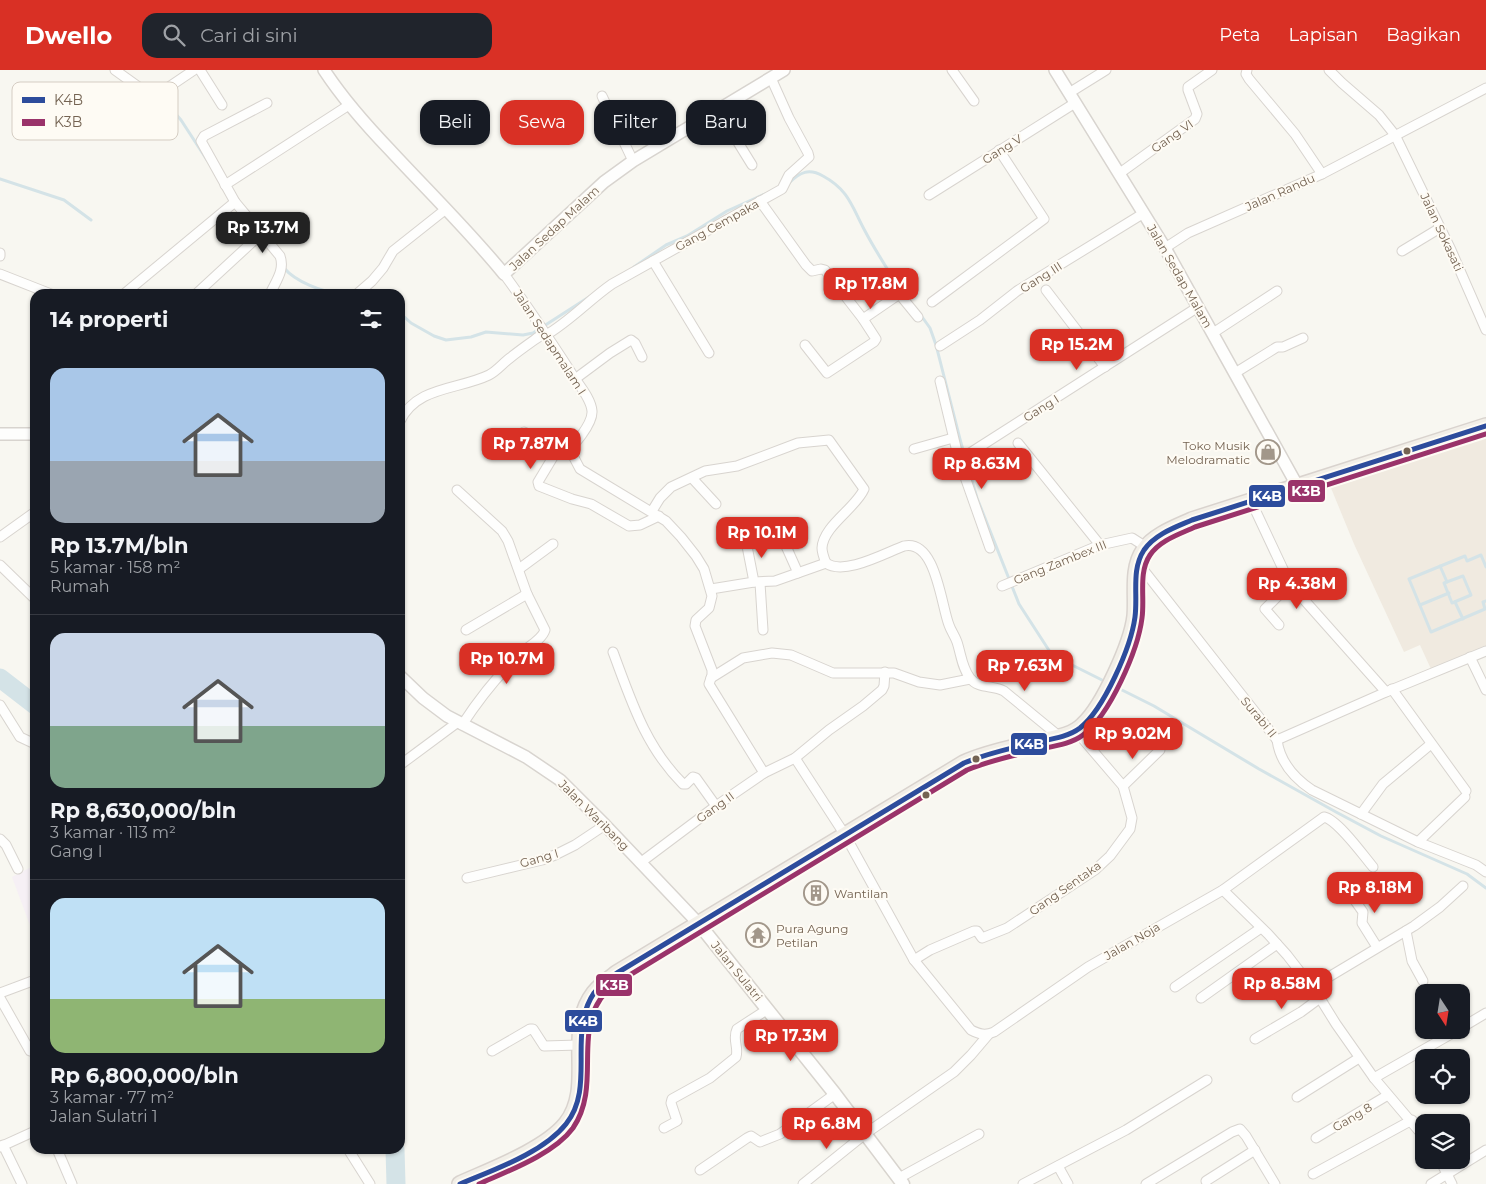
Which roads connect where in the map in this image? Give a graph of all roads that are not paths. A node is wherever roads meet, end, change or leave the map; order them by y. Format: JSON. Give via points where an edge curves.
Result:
{"nodes":[{"id":1,"x":115,"y":70,"type":"edge"},
{"id":2,"x":194,"y":70,"type":"edge"},
{"id":3,"x":200,"y":70,"type":"edge"},
{"id":4,"x":784,"y":70,"type":"edge"},
{"id":5,"x":952,"y":70,"type":"edge"},
{"id":6,"x":1055,"y":70,"type":"edge"},
{"id":7,"x":1106,"y":70,"type":"edge"},
{"id":8,"x":1212,"y":70,"type":"edge"},
{"id":9,"x":1247,"y":70,"type":"edge"},
{"id":10,"x":1329,"y":70,"type":"edge"},
{"id":11,"x":328,"y":71,"type":"edge"},
{"id":12,"x":184,"y":73,"type":"edge"},
{"id":13,"x":771,"y":78,"type":"junction"},
{"id":14,"x":132,"y":82,"type":"edge"},
{"id":15,"x":173,"y":82,"type":"edge"},
{"id":16,"x":1486,"y":88,"type":"edge"},
{"id":17,"x":602,"y":96,"type":"dead end"},
{"id":18,"x":1072,"y":98,"type":"junction"},
{"id":19,"x":735,"y":100,"type":"edge"},
{"id":20,"x":974,"y":101,"type":"dead end"},
{"id":21,"x":267,"y":103,"type":"dead end"},
{"id":22,"x":349,"y":105,"type":"junction"},
{"id":23,"x":222,"y":106,"type":"dead end"},
{"id":24,"x":686,"y":129,"type":"edge"},
{"id":25,"x":1395,"y":135,"type":"junction"},
{"id":26,"x":740,"y":145,"type":"edge"},
{"id":27,"x":999,"y":150,"type":"junction"},
{"id":28,"x":633,"y":161,"type":"junction"},
{"id":29,"x":752,"y":165,"type":"dead end"},
{"id":30,"x":1120,"y":173,"type":"junction"},
{"id":31,"x":1322,"y":174,"type":"junction"},
{"id":32,"x":225,"y":185,"type":"junction"},
{"id":33,"x":929,"y":195,"type":"dead end"},
{"id":34,"x":760,"y":201,"type":"junction"},
{"id":35,"x":233,"y":204,"type":"junction"},
{"id":36,"x":446,"y":209,"type":"junction"},
{"id":37,"x":1144,"y":213,"type":"junction"},
{"id":38,"x":1440,"y":228,"type":"junction"},
{"id":39,"x":259,"y":236,"type":"junction"},
{"id":40,"x":1165,"y":248,"type":"junction"},
{"id":41,"x":1402,"y":251,"type":"dead end"},
{"id":42,"x":653,"y":261,"type":"junction"},
{"id":43,"x":0,"y":274,"type":"edge"},
{"id":44,"x":504,"y":274,"type":"junction"},
{"id":45,"x":38,"y":289,"type":"edge"},
{"id":46,"x":130,"y":289,"type":"edge"},
{"id":47,"x":201,"y":289,"type":"edge"},
{"id":48,"x":272,"y":289,"type":"edge"},
{"id":49,"x":363,"y":289,"type":"edge"},
{"id":50,"x":1046,"y":290,"type":"dead end"},
{"id":51,"x":1277,"y":291,"type":"dead end"},
{"id":52,"x":932,"y":302,"type":"dead end"},
{"id":53,"x":1198,"y":307,"type":"junction"},
{"id":54,"x":918,"y":317,"type":"dead end"},
{"id":55,"x":863,"y":320,"type":"junction"},
{"id":56,"x":543,"y":330,"type":"junction"},
{"id":57,"x":1486,"y":330,"type":"edge"},
{"id":58,"x":1213,"y":333,"type":"junction"},
{"id":59,"x":1302,"y":338,"type":"dead end"},
{"id":60,"x":805,"y":345,"type":"dead end"},
{"id":61,"x":940,"y":346,"type":"dead end"},
{"id":62,"x":709,"y":353,"type":"dead end"},
{"id":63,"x":642,"y":358,"type":"dead end"},
{"id":64,"x":1105,"y":367,"type":"junction"},
{"id":65,"x":1235,"y":373,"type":"junction"},
{"id":66,"x":575,"y":379,"type":"junction"},
{"id":67,"x":940,"y":381,"type":"dead end"},
{"id":68,"x":405,"y":414,"type":"edge"},
{"id":69,"x":1486,"y":426,"type":"edge"},
{"id":70,"x":524,"y":432,"type":"dead end"},
{"id":71,"x":0,"y":434,"type":"edge"},
{"id":72,"x":30,"y":434,"type":"edge"},
{"id":73,"x":953,"y":438,"type":"junction"},
{"id":74,"x":1018,"y":443,"type":"dead end"},
{"id":75,"x":914,"y":449,"type":"dead end"},
{"id":76,"x":570,"y":450,"type":"junction"},
{"id":77,"x":556,"y":452,"type":"junction"},
{"id":78,"x":962,"y":458,"type":"junction"},
{"id":79,"x":692,"y":478,"type":"junction"},
{"id":80,"x":1298,"y":486,"type":"junction"},
{"id":81,"x":457,"y":490,"type":"dead end"},
{"id":82,"x":1251,"y":501,"type":"junction"},
{"id":83,"x":716,"y":504,"type":"dead end"},
{"id":84,"x":655,"y":514,"type":"junction"},
{"id":85,"x":30,"y":516,"type":"edge"},
{"id":86,"x":777,"y":526,"type":"dead end"},
{"id":87,"x":0,"y":537,"type":"edge"},
{"id":88,"x":746,"y":541,"type":"dead end"},
{"id":89,"x":552,"y":544,"type":"dead end"},
{"id":90,"x":1100,"y":545,"type":"junction"},
{"id":91,"x":1146,"y":547,"type":"junction"},
{"id":92,"x":990,"y":548,"type":"dead end"},
{"id":93,"x":826,"y":563,"type":"junction"},
{"id":94,"x":1138,"y":563,"type":"junction"},
{"id":95,"x":0,"y":566,"type":"edge"},
{"id":96,"x":519,"y":569,"type":"junction"},
{"id":97,"x":798,"y":572,"type":"junction"},
{"id":98,"x":757,"y":582,"type":"junction"},
{"id":99,"x":1006,"y":584,"type":"dead end"},
{"id":100,"x":1290,"y":584,"type":"junction"},
{"id":101,"x":711,"y":589,"type":"junction"},
{"id":102,"x":30,"y":594,"type":"edge"},
{"id":103,"x":527,"y":594,"type":"junction"},
{"id":104,"x":1279,"y":625,"type":"dead end"},
{"id":105,"x":466,"y":630,"type":"dead end"},
{"id":106,"x":763,"y":630,"type":"dead end"},
{"id":107,"x":1486,"y":651,"type":"edge"},
{"id":108,"x":613,"y":652,"type":"dead end"},
{"id":109,"x":1470,"y":658,"type":"junction"},
{"id":110,"x":884,"y":672,"type":"junction"},
{"id":111,"x":711,"y":678,"type":"junction"},
{"id":112,"x":970,"y":678,"type":"junction"},
{"id":113,"x":405,"y":681,"type":"edge"},
{"id":114,"x":1486,"y":690,"type":"edge"},
{"id":115,"x":1389,"y":691,"type":"junction"},
{"id":116,"x":0,"y":705,"type":"edge"},
{"id":117,"x":460,"y":724,"type":"junction"},
{"id":118,"x":1076,"y":731,"type":"junction"},
{"id":119,"x":1060,"y":737,"type":"junction"},
{"id":120,"x":1277,"y":740,"type":"junction"},
{"id":121,"x":30,"y":742,"type":"edge"},
{"id":122,"x":1431,"y":744,"type":"junction"},
{"id":123,"x":1160,"y":750,"type":"dead end"},
{"id":124,"x":795,"y":758,"type":"junction"},
{"id":125,"x":405,"y":762,"type":"edge"},
{"id":126,"x":764,"y":773,"type":"junction"},
{"id":127,"x":1123,"y":786,"type":"junction"},
{"id":128,"x":716,"y":806,"type":"junction"},
{"id":129,"x":1361,"y":814,"type":"junction"},
{"id":130,"x":605,"y":825,"type":"junction"},
{"id":131,"x":845,"y":834,"type":"junction"},
{"id":132,"x":0,"y":839,"type":"edge"},
{"id":133,"x":1418,"y":842,"type":"junction"},
{"id":134,"x":640,"y":863,"type":"junction"},
{"id":135,"x":1373,"y":866,"type":"dead end"},
{"id":136,"x":18,"y":869,"type":"dead end"},
{"id":137,"x":1486,"y":872,"type":"edge"},
{"id":138,"x":467,"y":878,"type":"dead end"},
{"id":139,"x":1463,"y":886,"type":"dead end"},
{"id":140,"x":1223,"y":890,"type":"junction"},
{"id":141,"x":1351,"y":896,"type":"dead end"},
{"id":142,"x":699,"y":924,"type":"junction"},
{"id":143,"x":1261,"y":928,"type":"junction"},
{"id":144,"x":1406,"y":932,"type":"junction"},
{"id":145,"x":1277,"y":944,"type":"junction"},
{"id":146,"x":1377,"y":947,"type":"junction"},
{"id":147,"x":914,"y":960,"type":"junction"},
{"id":148,"x":1423,"y":981,"type":"dead end"},
{"id":149,"x":30,"y":982,"type":"edge"},
{"id":150,"x":1176,"y":987,"type":"dead end"},
{"id":151,"x":1312,"y":988,"type":"junction"},
{"id":152,"x":0,"y":993,"type":"edge"},
{"id":153,"x":0,"y":998,"type":"edge"},
{"id":154,"x":1201,"y":998,"type":"dead end"},
{"id":155,"x":1320,"y":998,"type":"junction"},
{"id":156,"x":768,"y":1009,"type":"junction"},
{"id":157,"x":1486,"y":1013,"type":"edge"},
{"id":158,"x":1470,"y":1023,"type":"edge"},
{"id":159,"x":971,"y":1030,"type":"junction"},
{"id":160,"x":988,"y":1034,"type":"junction"},
{"id":161,"x":1255,"y":1039,"type":"dead end"},
{"id":162,"x":1442,"y":1039,"type":"edge"},
{"id":163,"x":579,"y":1045,"type":"junction"},
{"id":164,"x":976,"y":1049,"type":"junction"},
{"id":165,"x":492,"y":1051,"type":"dead end"},
{"id":166,"x":30,"y":1052,"type":"dead end"},
{"id":167,"x":1359,"y":1058,"type":"junction"},
{"id":168,"x":1374,"y":1078,"type":"junction"},
{"id":169,"x":1207,"y":1080,"type":"dead end"},
{"id":170,"x":835,"y":1094,"type":"junction"},
{"id":171,"x":1388,"y":1095,"type":"junction"},
{"id":172,"x":1297,"y":1097,"type":"dead end"},
{"id":173,"x":1412,"y":1120,"type":"junction"},
{"id":174,"x":1415,"y":1124,"type":"edge"},
{"id":175,"x":664,"y":1128,"type":"dead end"},
{"id":176,"x":30,"y":1132,"type":"edge"},
{"id":177,"x":865,"y":1134,"type":"junction"},
{"id":178,"x":979,"y":1134,"type":"dead end"},
{"id":179,"x":1316,"y":1138,"type":"dead end"},
{"id":180,"x":2,"y":1146,"type":"edge"},
{"id":181,"x":1255,"y":1150,"type":"junction"},
{"id":182,"x":1486,"y":1150,"type":"edge"},
{"id":183,"x":59,"y":1154,"type":"edge"},
{"id":184,"x":351,"y":1154,"type":"edge"},
{"id":185,"x":1058,"y":1166,"type":"junction"},
{"id":186,"x":1444,"y":1169,"type":"edge"},
{"id":187,"x":700,"y":1170,"type":"dead end"},
{"id":188,"x":1313,"y":1174,"type":"dead end"},
{"id":189,"x":1447,"y":1174,"type":"junction"},
{"id":190,"x":901,"y":1181,"type":"edge"},
{"id":191,"x":1206,"y":1181,"type":"dead end"},
{"id":192,"x":22,"y":1184,"type":"edge"},
{"id":193,"x":72,"y":1184,"type":"edge"},
{"id":194,"x":370,"y":1184,"type":"edge"},
{"id":195,"x":460,"y":1184,"type":"edge"},
{"id":196,"x":803,"y":1184,"type":"edge"},
{"id":197,"x":1024,"y":1184,"type":"edge"},
{"id":198,"x":1068,"y":1184,"type":"edge"},
{"id":199,"x":1146,"y":1184,"type":"edge"},
{"id":200,"x":1275,"y":1184,"type":"edge"},
{"id":201,"x":1431,"y":1184,"type":"edge"},
{"id":202,"x":1452,"y":1184,"type":"edge"}],
"edges":[{"from":1,"to":14,"type":"street"},
{"from":2,"to":12,"type":"street"},
{"from":3,"to":23,"type":"street"},
{"from":4,"to":13,"type":"street","name":"Jalan Sedap Malam"},
{"from":5,"to":20,"type":"street"},
{"from":6,"to":18,"type":"street","name":"Jalan Sedap Malam"},
{"from":7,"to":18,"type":"street","name":"Gang V"},
{"from":8,"to":30,"type":"street","name":"Gang VI","via":[[1188,87],[1196,119]]},
{"from":9,"to":31,"type":"street","via":[[1249,79],[1295,134]]},
{"from":10,"to":25,"type":"street","name":"Jalan Sokasati","via":[[1379,115]]},
{"from":11,"to":22,"type":"street","name":"Jalan Sedap Malam"},
{"from":12,"to":15,"type":"street"},
{"from":13,"to":19,"type":"street","name":"Jalan Sedap Malam"},
{"from":13,"to":34,"type":"street","name":"Gang Cempaka","via":[[808,157],[789,175],[785,184]]},
{"from":16,"to":25,"type":"street"},
{"from":17,"to":28,"type":"street"},
{"from":18,"to":27,"type":"street","name":"Gang V"},
{"from":18,"to":30,"type":"street","name":"Jalan Sedap Malam"},
{"from":21,"to":32,"type":"street","via":[[201,138]]},
{"from":22,"to":32,"type":"street"},
{"from":22,"to":36,"type":"street","name":"Jalan Sedap Malam"},
{"from":24,"to":28,"type":"street","name":"Jalan Sedap Malam"},
{"from":25,"to":31,"type":"street","name":"Jalan Randu"},
{"from":25,"to":38,"type":"street","name":"Jalan Sokasati"},
{"from":26,"to":29,"type":"street"},
{"from":27,"to":33,"type":"street","name":"Gang V"},
{"from":27,"to":52,"type":"street","via":[[1044,219]]},
{"from":28,"to":44,"type":"street","name":"Jalan Sedap Malam","via":[[604,182]]},
{"from":30,"to":37,"type":"street","name":"Jalan Sedap Malam"},
{"from":31,"to":40,"type":"street","name":"Jalan Randu","via":[[1188,233]]},
{"from":32,"to":35,"type":"street"},
{"from":34,"to":42,"type":"street","name":"Gang Cempaka"},
{"from":34,"to":55,"type":"street","via":[[809,269],[814,272],[826,270]]},
{"from":35,"to":39,"type":"street"},
{"from":35,"to":46,"type":"street"},
{"from":36,"to":44,"type":"street","name":"Jalan Sedap Malam"},
{"from":36,"to":49,"type":"street","via":[[393,251],[383,268]]},
{"from":37,"to":40,"type":"street","name":"Jalan Sedap Malam"},
{"from":37,"to":61,"type":"street","name":"Gang III","via":[[1017,291]]},
{"from":38,"to":41,"type":"street"},
{"from":38,"to":57,"type":"street","name":"Jalan Sokasati"},
{"from":39,"to":47,"type":"street"},
{"from":39,"to":48,"type":"street","via":[[280,256],[282,264]]},
{"from":40,"to":53,"type":"street","name":"Jalan Sedap Malam"},
{"from":42,"to":56,"type":"street","name":"Gang Cempaka"},
{"from":42,"to":62,"type":"street"},
{"from":43,"to":45,"type":"street"},
{"from":44,"to":56,"type":"street","name":"Jalan Sedapmalam I"},
{"from":50,"to":64,"type":"street"},
{"from":51,"to":58,"type":"street"},
{"from":53,"to":58,"type":"street","name":"Jalan Sedap Malam"},
{"from":53,"to":64,"type":"street","name":"Gang I"},
{"from":54,"to":55,"type":"street","via":[[898,295]]},
{"from":55,"to":60,"type":"street","via":[[876,341],[829,373]]},
{"from":56,"to":66,"type":"street","name":"Jalan Sedapmalam I"},
{"from":56,"to":68,"type":"street","name":"Gang Cempaka","via":[[491,374],[435,391],[416,401]]},
{"from":58,"to":65,"type":"street","name":"Jalan Sedap Malam"},
{"from":59,"to":65,"type":"street","via":[[1277,347]]},
{"from":63,"to":66,"type":"street","via":[[631,340]]},
{"from":64,"to":78,"type":"street","name":"Gang I"},
{"from":65,"to":80,"type":"street","name":"Jalan Sedap Malam"},
{"from":66,"to":76,"type":"street","name":"Jalan Sedapmalam I","via":[[590,404],[591,416]]},
{"from":67,"to":73,"type":"street"},
{"from":69,"to":80,"type":"main road"},
{"from":70,"to":77,"type":"street"},
{"from":71,"to":72,"type":"street"},
{"from":73,"to":75,"type":"street"},
{"from":73,"to":78,"type":"street"},
{"from":74,"to":90,"type":"street"},
{"from":76,"to":77,"type":"street","via":[[562,454]]},
{"from":76,"to":84,"type":"street","via":[[580,468]]},
{"from":77,"to":84,"type":"street","via":[[538,482],[539,486],[591,504],[628,526],[640,525]]},
{"from":78,"to":92,"type":"street"},
{"from":79,"to":83,"type":"street"},
{"from":79,"to":84,"type":"street","via":[[666,491]]},
{"from":79,"to":93,"type":"street","via":[[708,470],[728,468],[789,446],[829,440],[864,489],[824,542],[822,549]]},
{"from":80,"to":82,"type":"main road"},
{"from":81,"to":96,"type":"street","via":[[502,531]]},
{"from":82,"to":91,"type":"main road","via":[[1180,525]]},
{"from":82,"to":100,"type":"street"},
{"from":84,"to":101,"type":"street","via":[[674,529],[696,556]]},
{"from":85,"to":87,"type":"street"},
{"from":86,"to":97,"type":"street"},
{"from":88,"to":98,"type":"street"},
{"from":89,"to":96,"type":"street"},
{"from":90,"to":91,"type":"street","name":"Gang Zambex III","via":[[1132,538]]},
{"from":90,"to":99,"type":"street","name":"Gang Zambex III"},
{"from":91,"to":94,"type":"main road"},
{"from":93,"to":97,"type":"street"},
{"from":93,"to":112,"type":"street","via":[[835,568],[849,566],[911,545],[924,553],[930,562],[948,625]]},
{"from":94,"to":118,"type":"main road","via":[[1132,635],[1106,692],[1094,712]]},
{"from":94,"to":120,"type":"street","name":"Surabi II"},
{"from":95,"to":102,"type":"street"},
{"from":96,"to":103,"type":"street"},
{"from":97,"to":98,"type":"street","via":[[775,581]]},
{"from":98,"to":101,"type":"street"},
{"from":98,"to":106,"type":"street"},
{"from":100,"to":104,"type":"street","via":[[1265,609]]},
{"from":100,"to":115,"type":"street"},
{"from":101,"to":111,"type":"street","via":[[709,608],[694,626],[710,664]]},
{"from":103,"to":105,"type":"street"},
{"from":103,"to":117,"type":"street","via":[[544,633],[493,682]]},
{"from":107,"to":109,"type":"street","name":"Surabi II"},
{"from":108,"to":128,"type":"street","via":[[640,723],[657,753],[682,784],[696,778]]},
{"from":109,"to":114,"type":"street"},
{"from":109,"to":115,"type":"street","name":"Surabi II"},
{"from":110,"to":111,"type":"street","via":[[833,673],[792,655],[772,653],[742,658]]},
{"from":110,"to":112,"type":"street","via":[[940,685]]},
{"from":110,"to":124,"type":"street","name":"Gang II","via":[[882,690]]},
{"from":111,"to":126,"type":"street","via":[[710,687]]},
{"from":112,"to":119,"type":"street","via":[[980,686],[1004,691]]},
{"from":113,"to":117,"type":"street","name":"Jalan Waribang"},
{"from":115,"to":120,"type":"street","name":"Surabi II"},
{"from":115,"to":122,"type":"street"},
{"from":116,"to":121,"type":"street","via":[[20,737]]},
{"from":117,"to":125,"type":"street"},
{"from":117,"to":130,"type":"street","name":"Jalan Waribang","via":[[526,757],[548,772],[580,798]]},
{"from":118,"to":119,"type":"main road"},
{"from":118,"to":127,"type":"street","name":"Gang Sentaka"},
{"from":119,"to":131,"type":"main road","via":[[972,759]]},
{"from":120,"to":129,"type":"street","via":[[1283,762],[1304,784]]},
{"from":122,"to":129,"type":"street","via":[[1384,784]]},
{"from":122,"to":133,"type":"street","via":[[1466,794]]},
{"from":123,"to":127,"type":"street"},
{"from":124,"to":126,"type":"street","name":"Gang II"},
{"from":124,"to":131,"type":"street"},
{"from":126,"to":128,"type":"street","name":"Gang II"},
{"from":127,"to":147,"type":"street","name":"Gang Sentaka","via":[[1132,818],[1130,829],[1095,870],[999,932],[982,938],[974,931]]},
{"from":128,"to":134,"type":"street","name":"Gang II"},
{"from":129,"to":133,"type":"street"},
{"from":130,"to":134,"type":"street","name":"Jalan Waribang"},
{"from":130,"to":138,"type":"street","name":"Gang I","via":[[549,857]]},
{"from":131,"to":142,"type":"main road"},
{"from":131,"to":147,"type":"street"},
{"from":132,"to":136,"type":"street"},
{"from":133,"to":137,"type":"street"},
{"from":134,"to":142,"type":"street","name":"Jalan Waribang"},
{"from":135,"to":140,"type":"street","name":"Jalan Noja","via":[[1336,825],[1324,817]]},
{"from":139,"to":144,"type":"street"},
{"from":140,"to":143,"type":"street"},
{"from":140,"to":160,"type":"street","name":"Jalan Noja","via":[[1088,967]]},
{"from":141,"to":146,"type":"street","via":[[1363,912],[1362,923]]},
{"from":142,"to":156,"type":"main road","name":"Jalan Sulatri"},
{"from":142,"to":163,"type":"main road","via":[[616,973],[594,992],[583,1014]]},
{"from":143,"to":145,"type":"street"},
{"from":143,"to":150,"type":"street"},
{"from":144,"to":146,"type":"street"},
{"from":144,"to":148,"type":"street","via":[[1413,965]]},
{"from":145,"to":151,"type":"street"},
{"from":145,"to":154,"type":"street"},
{"from":146,"to":151,"type":"street"},
{"from":147,"to":159,"type":"street"},
{"from":149,"to":152,"type":"street"},
{"from":151,"to":155,"type":"street"},
{"from":153,"to":166,"type":"street"},
{"from":155,"to":161,"type":"street"},
{"from":155,"to":167,"type":"street"},
{"from":156,"to":170,"type":"main road","name":"Jalan Sulatri"},
{"from":156,"to":175,"type":"street","via":[[737,1029],[736,1057],[710,1078],[672,1099],[677,1121]]},
{"from":157,"to":158,"type":"street"},
{"from":159,"to":160,"type":"street"},
{"from":159,"to":164,"type":"street"},
{"from":160,"to":164,"type":"street"},
{"from":162,"to":168,"type":"street"},
{"from":163,"to":165,"type":"street","via":[[544,1046],[534,1029],[530,1028]]},
{"from":163,"to":195,"type":"main road","via":[[579,1090],[574,1111],[566,1123],[537,1146]]},
{"from":164,"to":177,"type":"street","via":[[954,1072]]},
{"from":167,"to":168,"type":"street"},
{"from":167,"to":172,"type":"street"},
{"from":168,"to":171,"type":"street"},
{"from":169,"to":185,"type":"street","via":[[1126,1130]]},
{"from":170,"to":177,"type":"main road","name":"Jalan Sulatri"},
{"from":170,"to":187,"type":"street","via":[[780,1134],[760,1142],[751,1136]]},
{"from":171,"to":173,"type":"street"},
{"from":171,"to":179,"type":"street","name":"Gang 8"},
{"from":173,"to":174,"type":"street"},
{"from":173,"to":188,"type":"street"},
{"from":176,"to":180,"type":"street"},
{"from":177,"to":190,"type":"main road","name":"Jalan Sulatri"},
{"from":177,"to":196,"type":"street"},
{"from":178,"to":190,"type":"street"},
{"from":180,"to":192,"type":"street"},
{"from":181,"to":191,"type":"street"},
{"from":181,"to":199,"type":"street","via":[[1240,1129]]},
{"from":181,"to":200,"type":"street"},
{"from":182,"to":189,"type":"street"},
{"from":183,"to":193,"type":"street"},
{"from":184,"to":194,"type":"street"},
{"from":185,"to":197,"type":"street"},
{"from":185,"to":198,"type":"street"},
{"from":186,"to":189,"type":"street"},
{"from":189,"to":201,"type":"street"},
{"from":189,"to":202,"type":"street"}]}
